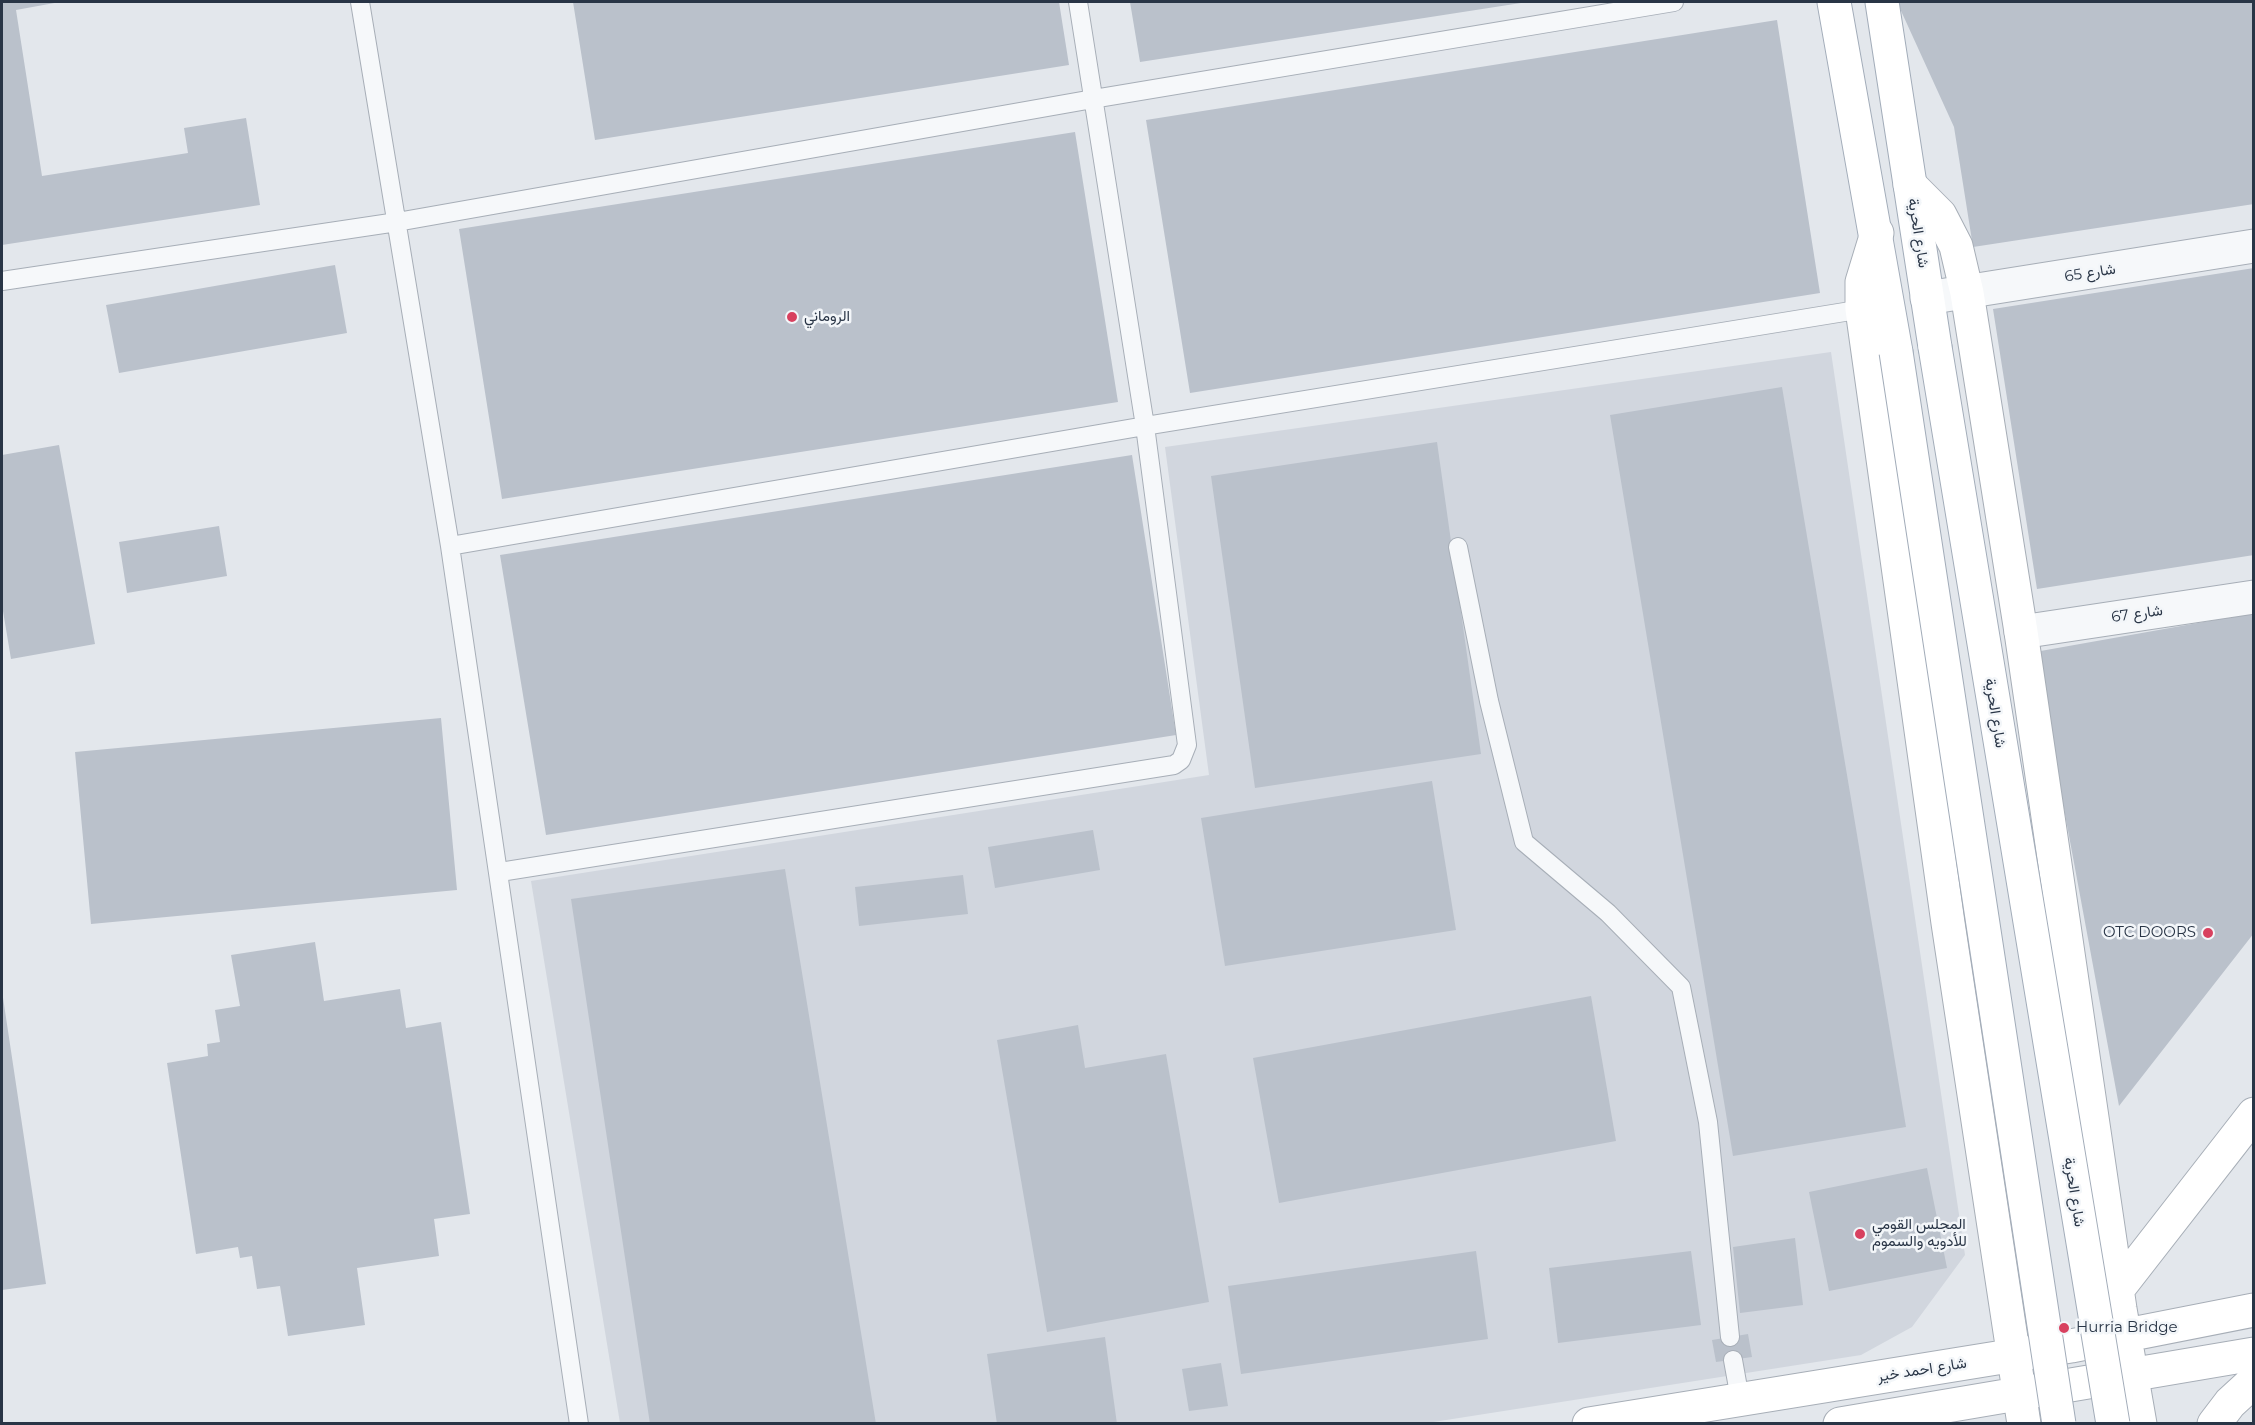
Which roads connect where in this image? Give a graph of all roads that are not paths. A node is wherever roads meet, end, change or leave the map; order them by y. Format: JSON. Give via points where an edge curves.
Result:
{"nodes":[{"id":1,"x":360,"y":2,"type":"edge"},
{"id":2,"x":1078,"y":2,"type":"edge"},
{"id":3,"x":1674,"y":2,"type":"edge"},
{"id":4,"x":1834,"y":2,"type":"edge"},
{"id":5,"x":1882,"y":2,"type":"edge"},
{"id":6,"x":1093,"y":99,"type":"junction"},
{"id":7,"x":1910,"y":185,"type":"junction"},
{"id":8,"x":397,"y":222,"type":"junction"},
{"id":9,"x":2253,"y":246,"type":"edge"},
{"id":10,"x":2,"y":281,"type":"edge"},
{"id":11,"x":1967,"y":293,"type":"junction"},
{"id":12,"x":1927,"y":298,"type":"junction"},
{"id":13,"x":1875,"y":307,"type":"junction"},
{"id":14,"x":1145,"y":426,"type":"junction"},
{"id":15,"x":450,"y":546,"type":"junction"},
{"id":16,"x":1458,"y":547,"type":"dead end"},
{"id":17,"x":2253,"y":597,"type":"edge"},
{"id":18,"x":2021,"y":632,"type":"junction"},
{"id":19,"x":500,"y":872,"type":"junction"},
{"id":20,"x":2253,"y":1114,"type":"edge"},
{"id":21,"x":2117,"y":1290,"type":"junction"},
{"id":22,"x":2253,"y":1310,"type":"edge"},
{"id":23,"x":2125,"y":1335,"type":"junction"},
{"id":24,"x":1730,"y":1337,"type":"dead end"},
{"id":25,"x":2026,"y":1353,"type":"junction"},
{"id":26,"x":2253,"y":1354,"type":"edge"},
{"id":27,"x":1733,"y":1360,"type":"dead end"},
{"id":28,"x":2131,"y":1375,"type":"junction"},
{"id":29,"x":2253,"y":1381,"type":"edge"},
{"id":30,"x":1740,"y":1399,"type":"junction"},
{"id":31,"x":2026,"y":1408,"type":"edge"},
{"id":32,"x":579,"y":1424,"type":"edge"},
{"id":33,"x":1589,"y":1424,"type":"edge"},
{"id":34,"x":1840,"y":1424,"type":"edge"},
{"id":35,"x":2059,"y":1424,"type":"edge"},
{"id":36,"x":2113,"y":1424,"type":"edge"},
{"id":37,"x":2140,"y":1424,"type":"edge"},
{"id":38,"x":2214,"y":1424,"type":"edge"}],
"edges":[{"from":1,"to":8,"type":"lane"},
{"from":2,"to":6,"type":"lane"},
{"from":3,"to":6,"type":"lane"},
{"from":4,"to":13,"type":"main road","via":[[1877,233]]},
{"from":5,"to":7,"type":"main road","name":"شارع الحرية"},
{"from":6,"to":8,"type":"lane"},
{"from":6,"to":14,"type":"lane"},
{"from":7,"to":11,"type":"main road","via":[[1940,215],[1956,246]]},
{"from":7,"to":12,"type":"main road","name":"شارع الحرية"},
{"from":8,"to":10,"type":"lane"},
{"from":8,"to":15,"type":"lane"},
{"from":9,"to":11,"type":"street","name":"شارع 65"},
{"from":11,"to":12,"type":"street","name":"شارع 65"},
{"from":11,"to":18,"type":"main road"},
{"from":12,"to":36,"type":"main road","name":"شارع الحرية","bridge":true},
{"from":13,"to":14,"type":"lane"},
{"from":13,"to":25,"type":"main road","via":[[1948,923]]},
{"from":13,"to":35,"type":"main road","bridge":true,"via":[[1896,352]]},
{"from":14,"to":15,"type":"lane"},
{"from":14,"to":19,"type":"lane","via":[[1187,745],[1181,760],[1174,765]]},
{"from":15,"to":19,"type":"lane"},
{"from":16,"to":24,"type":"lane","via":[[1489,701],[1524,842],[1608,913],[1681,987],[1708,1122]]},
{"from":17,"to":18,"type":"street","name":"شارع 67"},
{"from":18,"to":21,"type":"main road"},
{"from":19,"to":32,"type":"lane"},
{"from":20,"to":21,"type":"main road"},
{"from":21,"to":23,"type":"main road"},
{"from":21,"to":25,"type":"main road"},
{"from":22,"to":23,"type":"main road","name":"شارع احمد خير"},
{"from":23,"to":25,"type":"main road","name":"شارع احمد خير"},
{"from":23,"to":28,"type":"main road"},
{"from":25,"to":30,"type":"main road","name":"شارع احمد خير"},
{"from":25,"to":31,"type":"main road"},
{"from":26,"to":28,"type":"main road"},
{"from":27,"to":30,"type":"lane"},
{"from":28,"to":31,"type":"main road"},
{"from":28,"to":37,"type":"main road"},
{"from":29,"to":38,"type":"main road"},
{"from":30,"to":33,"type":"main road","name":"شارع احمد خير"},
{"from":31,"to":34,"type":"main road"}]}
